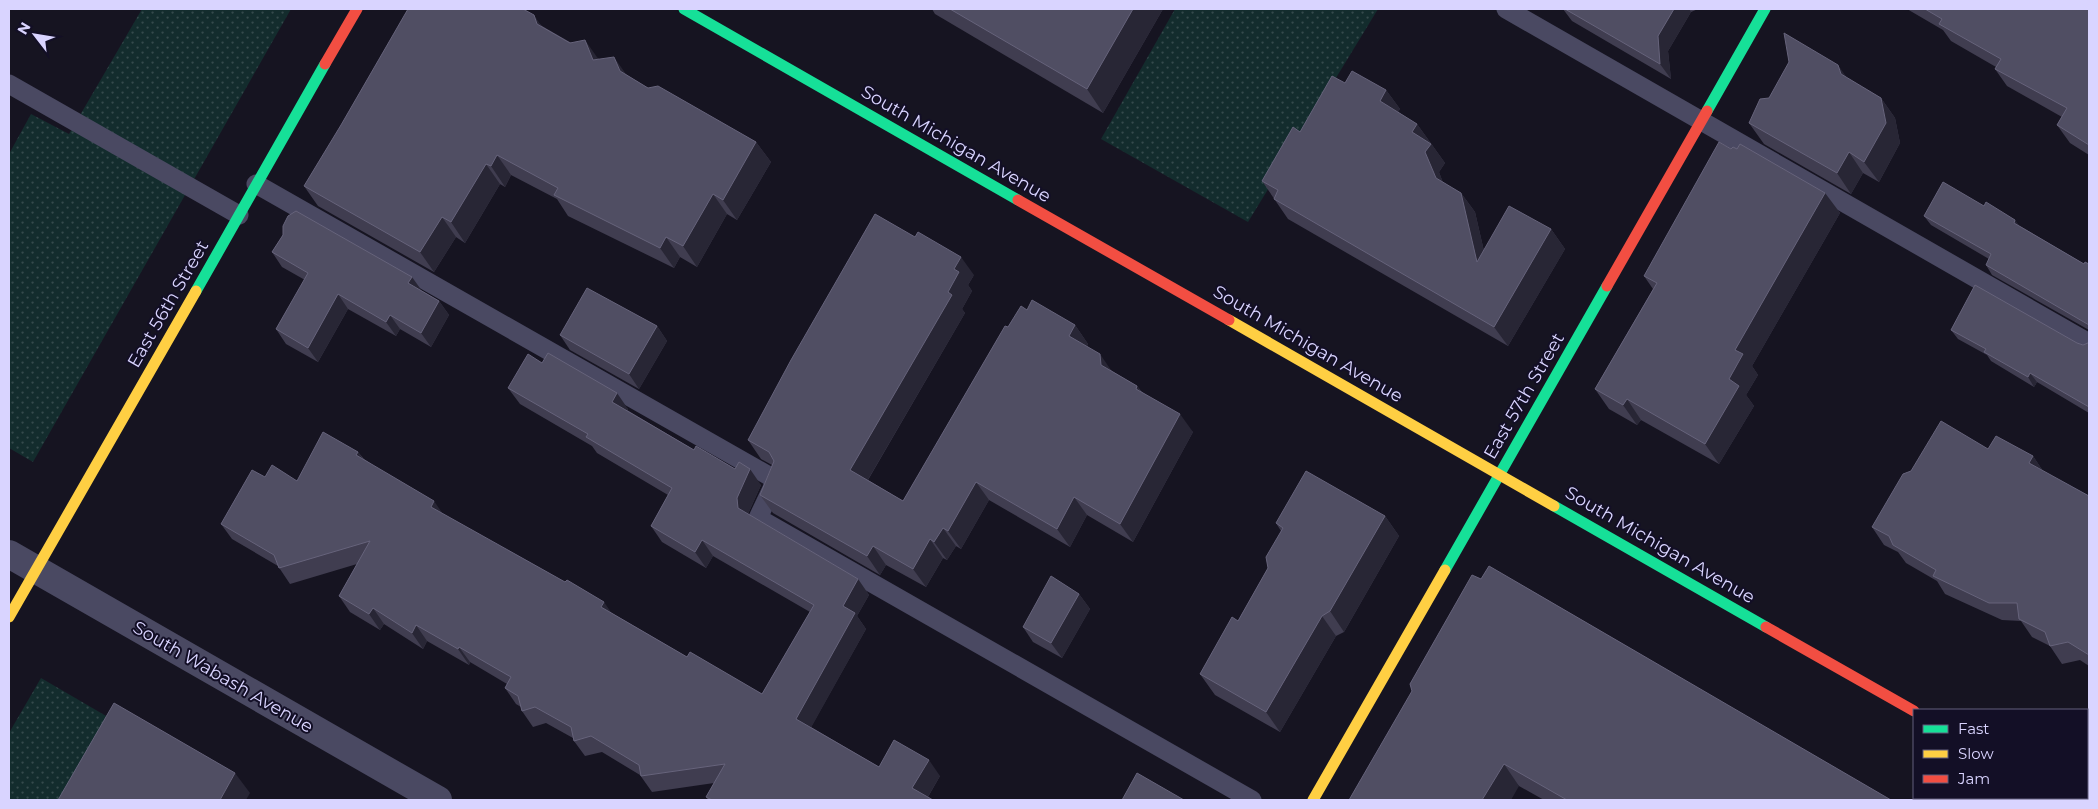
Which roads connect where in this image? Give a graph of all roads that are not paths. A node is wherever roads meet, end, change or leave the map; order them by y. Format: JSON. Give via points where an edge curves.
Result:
{"nodes":[{"id":1,"x":357,"y":9,"type":"edge"},
{"id":2,"x":684,"y":9,"type":"edge"},
{"id":3,"x":1506,"y":9,"type":"edge"},
{"id":4,"x":1765,"y":9,"type":"edge"},
{"id":5,"x":9,"y":84,"type":"edge"},
{"id":6,"x":1701,"y":121,"type":"junction"},
{"id":7,"x":256,"y":184,"type":"junction"},
{"id":8,"x":239,"y":215,"type":"junction"},
{"id":9,"x":2089,"y":343,"type":"edge"},
{"id":10,"x":1500,"y":473,"type":"junction"},
{"id":11,"x":9,"y":554,"type":"edge"},
{"id":12,"x":36,"y":570,"type":"junction"},
{"id":13,"x":9,"y":617,"type":"edge"},
{"id":14,"x":1913,"y":710,"type":"edge"},
{"id":15,"x":438,"y":800,"type":"edge"},
{"id":16,"x":1252,"y":800,"type":"edge"},
{"id":17,"x":1312,"y":800,"type":"edge"}],
"edges":[{"from":1,"to":7,"type":"street","name":"East 56th Street"},
{"from":2,"to":10,"type":"street","name":"South Michigan Avenue"},
{"from":3,"to":6,"type":"lane"},
{"from":4,"to":6,"type":"street","name":"East 57th Street"},
{"from":5,"to":8,"type":"lane"},
{"from":6,"to":9,"type":"lane"},
{"from":6,"to":10,"type":"street","name":"East 57th Street"},
{"from":7,"to":8,"type":"street","name":"East 56th Street"},
{"from":7,"to":16,"type":"lane","via":[[776,480],[758,518]]},
{"from":8,"to":12,"type":"street","name":"East 56th Street"},
{"from":10,"to":14,"type":"street","name":"South Michigan Avenue"},
{"from":10,"to":17,"type":"street","name":"East 57th Street"},
{"from":11,"to":12,"type":"street","name":"South Wabash Avenue"},
{"from":12,"to":13,"type":"street","name":"East 56th Street"},
{"from":12,"to":15,"type":"street","name":"South Wabash Avenue"}]}
